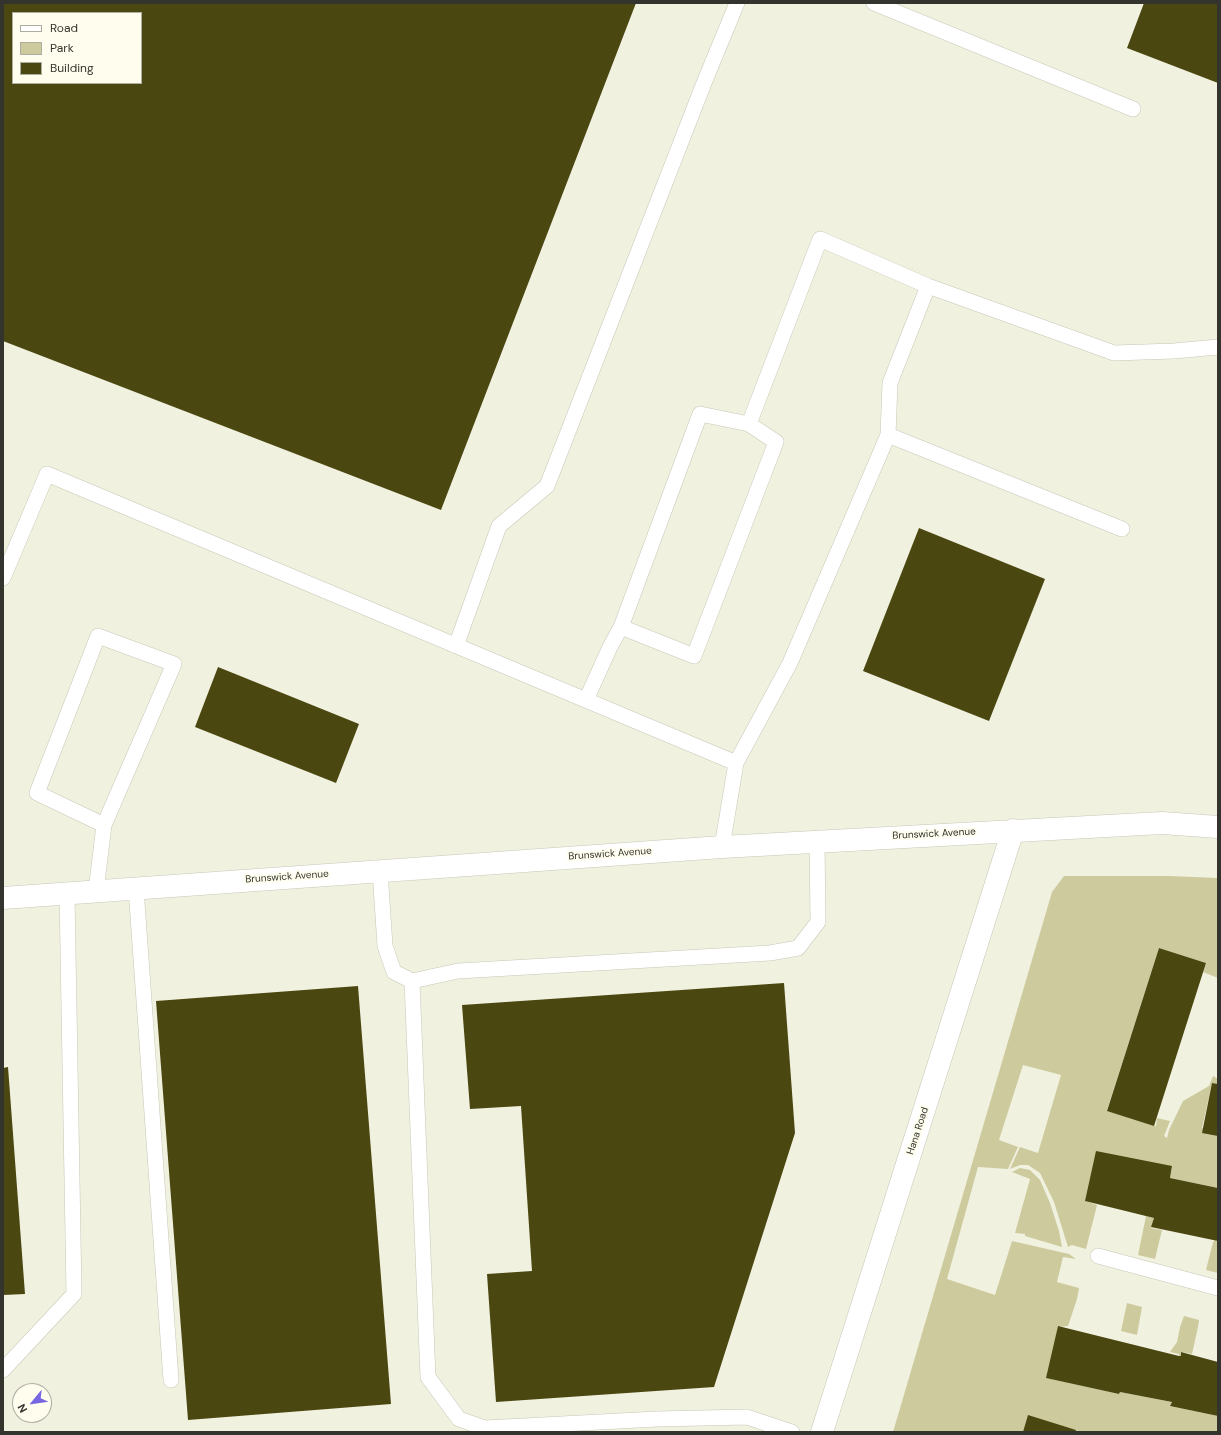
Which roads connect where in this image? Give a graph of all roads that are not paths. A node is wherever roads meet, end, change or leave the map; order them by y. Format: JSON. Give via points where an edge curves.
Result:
{"nodes":[{"id":1,"x":738,"y":3,"type":"edge"},
{"id":2,"x":874,"y":3,"type":"edge"},
{"id":3,"x":1133,"y":109,"type":"dead end"},
{"id":4,"x":928,"y":286,"type":"junction"},
{"id":5,"x":1218,"y":347,"type":"edge"},
{"id":6,"x":749,"y":424,"type":"junction"},
{"id":7,"x":888,"y":435,"type":"junction"},
{"id":8,"x":1122,"y":529,"type":"dead end"},
{"id":9,"x":3,"y":578,"type":"edge"},
{"id":10,"x":621,"y":627,"type":"junction"},
{"id":11,"x":456,"y":646,"type":"junction"},
{"id":12,"x":586,"y":700,"type":"junction"},
{"id":13,"x":736,"y":763,"type":"junction"},
{"id":14,"x":104,"y":825,"type":"junction"},
{"id":15,"x":1218,"y":827,"type":"edge"},
{"id":16,"x":1014,"y":830,"type":"junction"},
{"id":17,"x":817,"y":841,"type":"junction"},
{"id":18,"x":722,"y":847,"type":"junction"},
{"id":19,"x":380,"y":871,"type":"junction"},
{"id":20,"x":136,"y":888,"type":"junction"},
{"id":21,"x":96,"y":891,"type":"junction"},
{"id":22,"x":68,"y":893,"type":"junction"},
{"id":23,"x":3,"y":898,"type":"edge"},
{"id":24,"x":412,"y":981,"type":"junction"},
{"id":25,"x":1098,"y":1256,"type":"dead end"},
{"id":26,"x":1218,"y":1288,"type":"edge"},
{"id":27,"x":3,"y":1370,"type":"edge"},
{"id":28,"x":171,"y":1380,"type":"dead end"},
{"id":29,"x":792,"y":1432,"type":"edge"},
{"id":30,"x":822,"y":1432,"type":"edge"}],
"edges":[{"from":1,"to":11,"type":"lane","via":[[546,486],[499,526]]},
{"from":2,"to":3,"type":"lane"},
{"from":4,"to":5,"type":"lane","via":[[1114,353]]},
{"from":4,"to":6,"type":"lane","via":[[820,239]]},
{"from":4,"to":7,"type":"lane","via":[[890,384]]},
{"from":6,"to":10,"type":"lane","via":[[700,414]]},
{"from":6,"to":10,"type":"lane","via":[[776,442],[694,656]]},
{"from":7,"to":8,"type":"lane"},
{"from":7,"to":13,"type":"lane","via":[[790,663]]},
{"from":9,"to":11,"type":"lane","via":[[47,474]]},
{"from":10,"to":12,"type":"lane"},
{"from":11,"to":12,"type":"lane"},
{"from":12,"to":13,"type":"lane"},
{"from":13,"to":18,"type":"lane"},
{"from":14,"to":14,"type":"lane","via":[[37,793],[98,636],[174,664]]},
{"from":14,"to":21,"type":"lane"},
{"from":15,"to":16,"type":"street","name":"Brunswick Avenue","via":[[1162,824]]},
{"from":16,"to":17,"type":"street","name":"Brunswick Avenue"},
{"from":16,"to":30,"type":"street","name":"Hana Road"},
{"from":17,"to":18,"type":"street","name":"Brunswick Avenue"},
{"from":17,"to":24,"type":"lane","via":[[818,922],[798,948],[770,953],[458,971]]},
{"from":18,"to":19,"type":"street","name":"Brunswick Avenue"},
{"from":19,"to":20,"type":"street","name":"Brunswick Avenue"},
{"from":19,"to":24,"type":"lane","via":[[385,946],[394,972]]},
{"from":20,"to":21,"type":"street","name":"Brunswick Avenue"},
{"from":20,"to":28,"type":"lane"},
{"from":21,"to":22,"type":"street","name":"Brunswick Avenue"},
{"from":22,"to":23,"type":"street","name":"Brunswick Avenue"},
{"from":22,"to":27,"type":"lane","via":[[74,1294]]},
{"from":24,"to":29,"type":"lane","via":[[428,1377],[459,1419],[485,1428],[747,1417]]},
{"from":25,"to":26,"type":"lane"}]}
